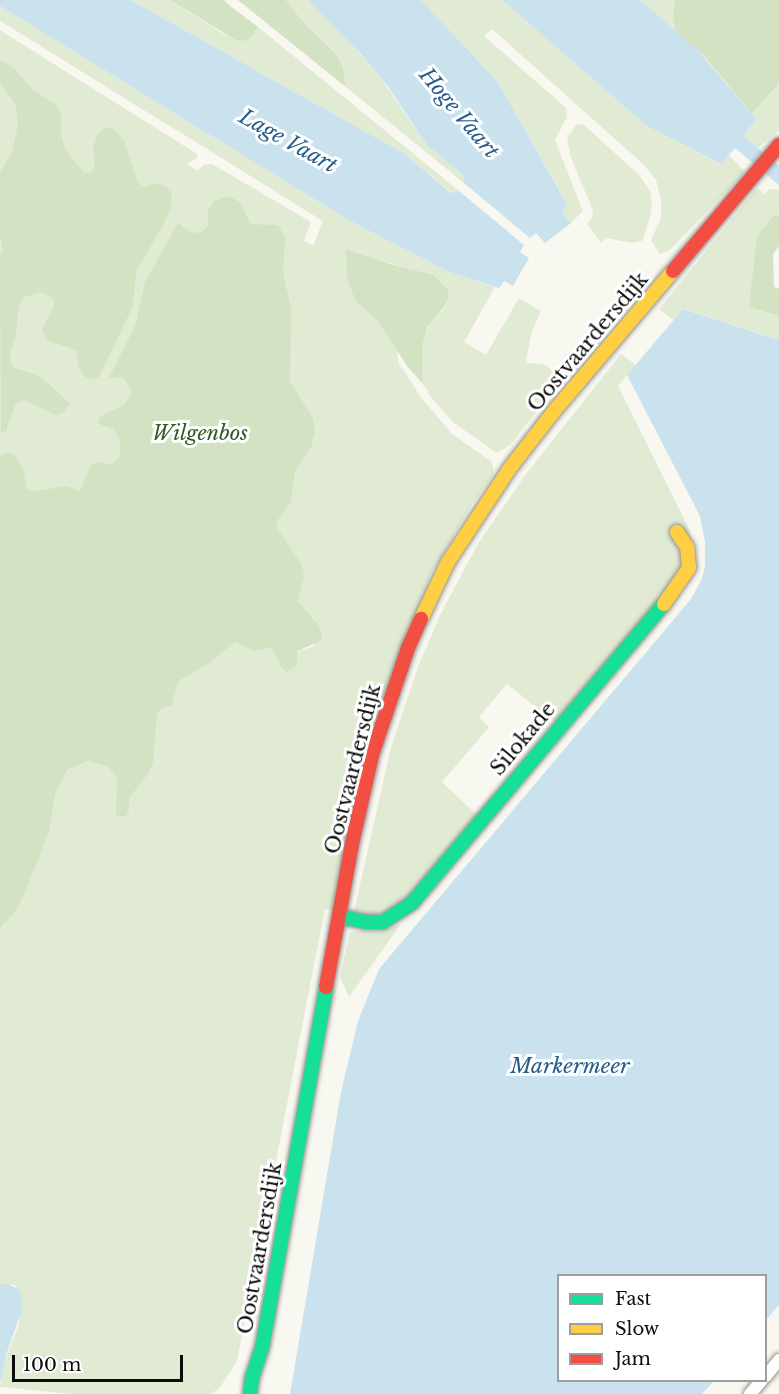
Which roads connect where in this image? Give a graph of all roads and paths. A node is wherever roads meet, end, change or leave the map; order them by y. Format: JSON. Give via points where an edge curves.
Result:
{"nodes":[{"id":1,"x":779,"y":145,"type":"edge"},
{"id":2,"x":677,"y":532,"type":"dead end"},
{"id":3,"x":339,"y":916,"type":"junction"},
{"id":4,"x":779,"y":1360,"type":"edge"},
{"id":5,"x":767,"y":1374,"type":"edge"},
{"id":6,"x":252,"y":1378,"type":"junction"},
{"id":7,"x":760,"y":1382,"type":"edge"},
{"id":8,"x":239,"y":1394,"type":"edge"},
{"id":9,"x":250,"y":1394,"type":"edge"},
{"id":10,"x":750,"y":1394,"type":"edge"}],
"edges":[{"from":1,"to":3,"type":"main road","name":"Oostvaardersdijk","via":[[555,410],[510,468],[448,562],[389,697],[372,755]]},
{"from":2,"to":3,"type":"main road","name":"Silokade","via":[[687,547],[689,568],[675,591],[412,903],[383,922]]},
{"from":3,"to":6,"type":"main road","name":"Oostvaardersdijk","via":[[262,1348]]},
{"from":4,"to":5,"type":"street"},
{"from":6,"to":8,"type":"main road","name":"Oostvaardersdijk"},
{"from":6,"to":9,"type":"main road","name":"Oostvaardersdijk"},
{"from":7,"to":10,"type":"street"}]}
